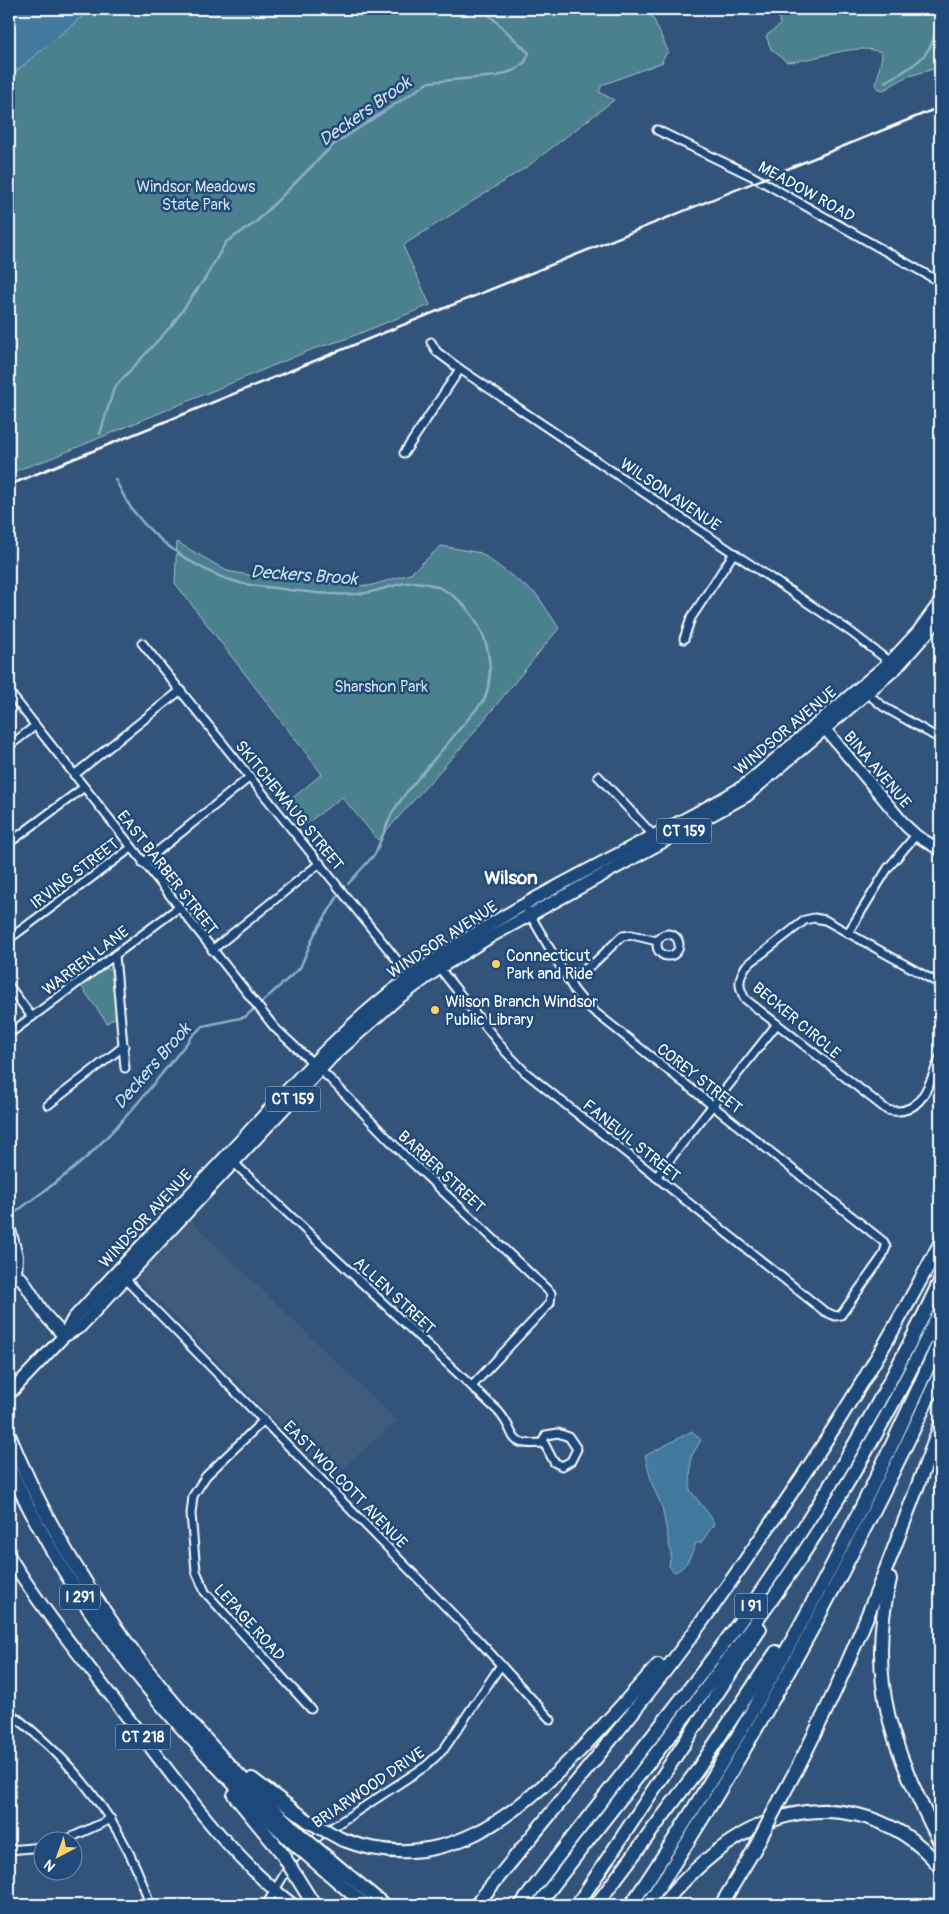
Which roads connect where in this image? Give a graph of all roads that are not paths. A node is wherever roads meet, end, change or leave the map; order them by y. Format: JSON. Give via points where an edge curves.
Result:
{"nodes":[{"id":1,"x":657,"y":130,"type":"dead end"},
{"id":2,"x":940,"y":282,"type":"edge"},
{"id":3,"x":431,"y":342,"type":"dead end"},
{"id":4,"x":460,"y":369,"type":"junction"},
{"id":5,"x":404,"y":453,"type":"dead end"},
{"id":6,"x":734,"y":553,"type":"junction"},
{"id":7,"x":939,"y":612,"type":"edge"},
{"id":8,"x":684,"y":639,"type":"dead end"},
{"id":9,"x":142,"y":643,"type":"dead end"},
{"id":10,"x":893,"y":665,"type":"junction"},
{"id":11,"x":180,"y":690,"type":"junction"},
{"id":12,"x":864,"y":691,"type":"junction"},
{"id":13,"x":9,"y":692,"type":"edge"},
{"id":14,"x":35,"y":726,"type":"junction"},
{"id":15,"x":822,"y":726,"type":"junction"},
{"id":16,"x":940,"y":739,"type":"edge"},
{"id":17,"x":9,"y":746,"type":"edge"},
{"id":18,"x":74,"y":775,"type":"junction"},
{"id":19,"x":598,"y":776,"type":"dead end"},
{"id":20,"x":250,"y":777,"type":"junction"},
{"id":21,"x":83,"y":788,"type":"junction"},
{"id":22,"x":692,"y":821,"type":"junction"},
{"id":23,"x":916,"y":835,"type":"junction"},
{"id":24,"x":654,"y":836,"type":"junction"},
{"id":25,"x":9,"y":843,"type":"edge"},
{"id":26,"x":131,"y":848,"type":"junction"},
{"id":27,"x":940,"y":850,"type":"edge"},
{"id":28,"x":143,"y":863,"type":"junction"},
{"id":29,"x":320,"y":863,"type":"junction"},
{"id":30,"x":178,"y":908,"type":"junction"},
{"id":31,"x":527,"y":910,"type":"junction"},
{"id":32,"x":848,"y":933,"type":"junction"},
{"id":33,"x":9,"y":939,"type":"edge"},
{"id":34,"x":657,"y":941,"type":"dead end"},
{"id":35,"x":212,"y":950,"type":"junction"},
{"id":36,"x":115,"y":955,"type":"junction"},
{"id":37,"x":436,"y":965,"type":"junction"},
{"id":38,"x":568,"y":979,"type":"junction"},
{"id":39,"x":414,"y":980,"type":"junction"},
{"id":40,"x":940,"y":984,"type":"edge"},
{"id":41,"x":9,"y":986,"type":"edge"},
{"id":42,"x":32,"y":1017,"type":"junction"},
{"id":43,"x":777,"y":1024,"type":"junction"},
{"id":44,"x":9,"y":1034,"type":"edge"},
{"id":45,"x":124,"y":1046,"type":"junction"},
{"id":46,"x":940,"y":1058,"type":"edge"},
{"id":47,"x":316,"y":1067,"type":"junction"},
{"id":48,"x":125,"y":1068,"type":"dead end"},
{"id":49,"x":48,"y":1105,"type":"dead end"},
{"id":50,"x":713,"y":1105,"type":"junction"},
{"id":51,"x":230,"y":1159,"type":"junction"},
{"id":52,"x":656,"y":1177,"type":"junction"},
{"id":53,"x":9,"y":1230,"type":"edge"},
{"id":54,"x":940,"y":1243,"type":"edge"},
{"id":55,"x":12,"y":1274,"type":"edge"},
{"id":56,"x":121,"y":1275,"type":"junction"},
{"id":57,"x":940,"y":1280,"type":"edge"},
{"id":58,"x":940,"y":1311,"type":"edge"},
{"id":59,"x":835,"y":1316,"type":"joint"},
{"id":60,"x":64,"y":1336,"type":"junction"},
{"id":61,"x":940,"y":1340,"type":"edge"},
{"id":62,"x":940,"y":1373,"type":"edge"},
{"id":63,"x":472,"y":1386,"type":"junction"},
{"id":64,"x":9,"y":1394,"type":"edge"},
{"id":65,"x":264,"y":1420,"type":"junction"},
{"id":66,"x":940,"y":1426,"type":"edge"},
{"id":67,"x":9,"y":1436,"type":"edge"},
{"id":68,"x":544,"y":1443,"type":"junction"},
{"id":69,"x":9,"y":1466,"type":"edge"},
{"id":70,"x":872,"y":1486,"type":"junction"},
{"id":71,"x":904,"y":1525,"type":"junction"},
{"id":72,"x":817,"y":1532,"type":"junction"},
{"id":73,"x":9,"y":1556,"type":"edge"},
{"id":74,"x":729,"y":1582,"type":"junction"},
{"id":75,"x":501,"y":1665,"type":"junction"},
{"id":76,"x":311,"y":1709,"type":"dead end"},
{"id":77,"x":9,"y":1712,"type":"edge"},
{"id":78,"x":174,"y":1712,"type":"junction"},
{"id":79,"x":551,"y":1720,"type":"dead end"},
{"id":80,"x":111,"y":1819,"type":"junction"},
{"id":81,"x":82,"y":1832,"type":"edge"},
{"id":82,"x":295,"y":1838,"type":"junction"},
{"id":83,"x":940,"y":1842,"type":"edge"},
{"id":84,"x":32,"y":1848,"type":"edge"},
{"id":85,"x":9,"y":1850,"type":"edge"},
{"id":86,"x":940,"y":1867,"type":"edge"},
{"id":87,"x":274,"y":1890,"type":"junction"},
{"id":88,"x":150,"y":1905,"type":"edge"},
{"id":89,"x":266,"y":1905,"type":"edge"},
{"id":90,"x":293,"y":1905,"type":"edge"},
{"id":91,"x":314,"y":1905,"type":"edge"},
{"id":92,"x":365,"y":1905,"type":"edge"},
{"id":93,"x":384,"y":1905,"type":"edge"},
{"id":94,"x":476,"y":1905,"type":"edge"},
{"id":95,"x":521,"y":1905,"type":"edge"},
{"id":96,"x":538,"y":1905,"type":"edge"},
{"id":97,"x":577,"y":1905,"type":"edge"},
{"id":98,"x":596,"y":1905,"type":"edge"},
{"id":99,"x":631,"y":1905,"type":"edge"},
{"id":100,"x":647,"y":1905,"type":"edge"},
{"id":101,"x":662,"y":1905,"type":"edge"},
{"id":102,"x":721,"y":1905,"type":"edge"}],
"edges":[{"from":1,"to":2,"type":"street","name":"MEADOW ROAD","via":[[752,176]]},
{"from":3,"to":4,"type":"street","name":"WILSON AVENUE","via":[[437,352]]},
{"from":4,"to":5,"type":"street"},
{"from":4,"to":6,"type":"street","name":"WILSON AVENUE"},
{"from":6,"to":8,"type":"street","via":[[691,618]]},
{"from":6,"to":10,"type":"street","name":"WILSON AVENUE"},
{"from":7,"to":10,"type":"main road","name":"WINDSOR AVENUE","number":"CT 159","via":[[910,641]]},
{"from":9,"to":11,"type":"street","name":"SKITCHEWAUG STREET"},
{"from":10,"to":12,"type":"main road","name":"WINDSOR AVENUE","number":"CT 159"},
{"from":11,"to":18,"type":"street"},
{"from":11,"to":20,"type":"street","name":"SKITCHEWAUG STREET"},
{"from":12,"to":15,"type":"main road","name":"WINDSOR AVENUE","number":"CT 159"},
{"from":12,"to":16,"type":"street"},
{"from":13,"to":14,"type":"street","name":"EAST BARBER STREET"},
{"from":14,"to":17,"type":"street"},
{"from":14,"to":18,"type":"street","name":"EAST BARBER STREET"},
{"from":15,"to":22,"type":"main road","name":"WINDSOR AVENUE","number":"CT 159"},
{"from":15,"to":23,"type":"street","name":"BINA AVENUE"},
{"from":18,"to":21,"type":"street","name":"EAST BARBER STREET"},
{"from":19,"to":24,"type":"street"},
{"from":20,"to":28,"type":"street"},
{"from":20,"to":29,"type":"street","name":"SKITCHEWAUG STREET"},
{"from":21,"to":25,"type":"street"},
{"from":21,"to":26,"type":"street","name":"EAST BARBER STREET"},
{"from":22,"to":24,"type":"main road","name":"WINDSOR AVENUE","number":"CT 159"},
{"from":22,"to":31,"type":"main road","name":"WINDSOR AVENUE","number":"CT 159"},
{"from":23,"to":27,"type":"street","name":"BINA AVENUE"},
{"from":23,"to":32,"type":"street","via":[[888,868]]},
{"from":24,"to":31,"type":"main road","name":"WINDSOR AVENUE","number":"CT 159"},
{"from":26,"to":28,"type":"street","name":"EAST BARBER STREET"},
{"from":26,"to":33,"type":"street","name":"IRVING STREET"},
{"from":28,"to":30,"type":"street","name":"EAST BARBER STREET"},
{"from":29,"to":35,"type":"street"},
{"from":29,"to":39,"type":"street","name":"SKITCHEWAUG STREET"},
{"from":30,"to":35,"type":"street","name":"EAST BARBER STREET"},
{"from":30,"to":36,"type":"street","name":"WARREN LANE"},
{"from":31,"to":37,"type":"main road","name":"WINDSOR AVENUE","number":"CT 159"},
{"from":31,"to":38,"type":"street","name":"COREY STREET"},
{"from":32,"to":40,"type":"street","name":"BECKER CIRCLE"},
{"from":32,"to":43,"type":"street","name":"BECKER CIRCLE","via":[[825,920],[805,920],[746,966],[738,987],[745,999]]},
{"from":34,"to":38,"type":"street","via":[[622,936],[593,964]]},
{"from":35,"to":47,"type":"street","name":"EAST BARBER STREET","via":[[282,1035]]},
{"from":36,"to":42,"type":"street","name":"WARREN LANE"},
{"from":36,"to":45,"type":"street"},
{"from":37,"to":39,"type":"main road","name":"WINDSOR AVENUE","number":"CT 159"},
{"from":37,"to":52,"type":"street","name":"FANEUIL STREET","via":[[520,1067]]},
{"from":38,"to":50,"type":"street","name":"COREY STREET","via":[[586,1005]]},
{"from":39,"to":47,"type":"main road","name":"WINDSOR AVENUE","number":"CT 159"},
{"from":41,"to":42,"type":"street"},
{"from":42,"to":44,"type":"street","name":"WARREN LANE"},
{"from":43,"to":46,"type":"street","name":"BECKER CIRCLE","via":[[887,1110],[900,1113],[918,1102]]},
{"from":43,"to":50,"type":"street"},
{"from":45,"to":48,"type":"street"},
{"from":45,"to":49,"type":"street"},
{"from":47,"to":51,"type":"main road","name":"WINDSOR AVENUE","number":"CT 159"},
{"from":47,"to":63,"type":"street","name":"BARBER STREET","via":[[403,1154],[549,1290],[550,1303]]},
{"from":50,"to":52,"type":"street"},
{"from":50,"to":59,"type":"street","name":"COREY STREET","via":[[881,1238],[886,1247],[882,1257],[845,1311]]},
{"from":51,"to":56,"type":"main road","name":"WINDSOR AVENUE","number":"CT 159"},
{"from":51,"to":63,"type":"street","name":"ALLEN STREET"},
{"from":52,"to":59,"type":"street","name":"FANEUIL STREET","via":[[824,1311]]},
{"from":53,"to":55,"type":"highway","via":[[16,1256]]},
{"from":54,"to":74,"type":"highway","via":[[893,1331],[834,1430]]},
{"from":55,"to":60,"type":"main road","via":[[24,1282],[45,1315]]},
{"from":56,"to":60,"type":"main road","name":"WINDSOR AVENUE","number":"CT 159","via":[[80,1326]]},
{"from":56,"to":65,"type":"street","name":"EAST WOLCOTT AVENUE"},
{"from":57,"to":95,"type":"highway","number":"I 91","via":[[861,1434],[798,1538],[721,1646]]},
{"from":58,"to":72,"type":"highway","via":[[882,1424]]},
{"from":60,"to":64,"type":"main road","name":"WINDSOR AVENUE","number":"CT 159"},
{"from":61,"to":70,"type":"highway"},
{"from":62,"to":100,"type":"highway","via":[[881,1499],[807,1640],[708,1809]]},
{"from":63,"to":68,"type":"street","name":"ALLEN STREET","via":[[502,1415],[517,1442]]},
{"from":65,"to":75,"type":"street","name":"EAST WOLCOTT AVENUE"},
{"from":65,"to":76,"type":"street","name":"LEPAGE ROAD","via":[[196,1488],[191,1514],[196,1571],[204,1592]]},
{"from":66,"to":71,"type":"highway"},
{"from":67,"to":78,"type":"highway","number":"I 291","via":[[38,1500],[83,1580]]},
{"from":68,"to":68,"type":"street","via":[[554,1462],[560,1466],[569,1463],[577,1452],[573,1441],[561,1433],[546,1435]]},
{"from":69,"to":78,"type":"highway","number":"I 291","via":[[42,1533],[79,1596],[125,1662]]},
{"from":70,"to":98,"type":"highway","via":[[751,1692],[696,1772]]},
{"from":70,"to":99,"type":"highway","via":[[826,1578],[746,1721]]},
{"from":71,"to":83,"type":"highway","via":[[883,1616],[882,1683],[888,1719],[899,1754]]},
{"from":71,"to":102,"type":"highway","bridge":true,"via":[[842,1676],[754,1850]]},
{"from":72,"to":96,"type":"highway","via":[[730,1657]]},
{"from":72,"to":97,"type":"highway","via":[[759,1631]]},
{"from":73,"to":87,"type":"main road","number":"CT 218","via":[[46,1611],[199,1809],[234,1851]]},
{"from":74,"to":78,"type":"highway","bridge":true,"via":[[661,1662],[538,1791],[505,1816],[467,1838],[423,1850],[385,1850],[341,1839],[308,1821]]},
{"from":74,"to":94,"type":"highway","via":[[672,1661]]},
{"from":75,"to":79,"type":"street","name":"EAST WOLCOTT AVENUE"},
{"from":75,"to":87,"type":"street","name":"BRIARWOOD DRIVE","via":[[452,1740],[435,1758],[310,1842],[293,1860]]},
{"from":77,"to":80,"type":"street","via":[[40,1736],[71,1767]]},
{"from":78,"to":82,"type":"highway","number":"I 291","via":[[238,1775]]},
{"from":78,"to":91,"type":"highway","bridge":true,"via":[[280,1852]]},
{"from":80,"to":81,"type":"street"},
{"from":80,"to":88,"type":"street","via":[[140,1873]]},
{"from":82,"to":92,"type":"highway","number":"I 291","bridge":true},
{"from":82,"to":93,"type":"highway","number":"I 291","bridge":true},
{"from":84,"to":85,"type":"street"},
{"from":86,"to":101,"type":"highway","via":[[916,1843],[880,1822],[840,1812],[799,1812],[763,1823],[728,1844]]},
{"from":87,"to":89,"type":"street","name":"BRIARWOOD DRIVE"},
{"from":87,"to":90,"type":"main road","number":"CT 218"}]}
